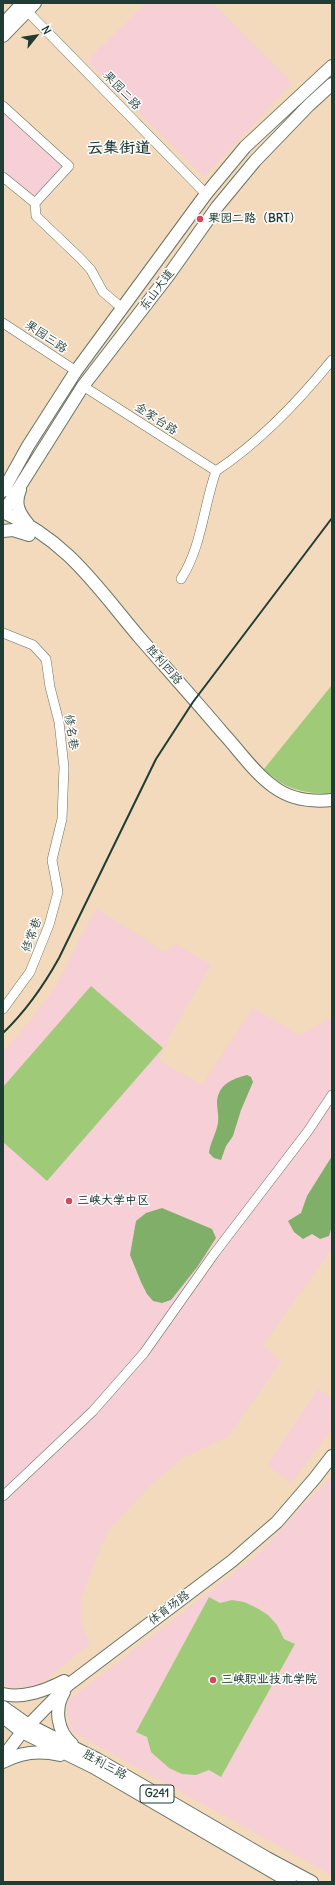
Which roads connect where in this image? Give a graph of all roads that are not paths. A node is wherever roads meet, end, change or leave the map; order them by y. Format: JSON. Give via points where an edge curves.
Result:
{"nodes":[{"id":1,"x":26,"y":6,"type":"edge"},
{"id":2,"x":3,"y":24,"type":"edge"},
{"id":3,"x":3,"y":36,"type":"edge"},
{"id":4,"x":332,"y":66,"type":"edge"},
{"id":5,"x":332,"y":84,"type":"edge"},
{"id":6,"x":3,"y":106,"type":"edge"},
{"id":7,"x":3,"y":177,"type":"edge"},
{"id":8,"x":206,"y":194,"type":"junction"},
{"id":9,"x":35,"y":203,"type":"junction"},
{"id":10,"x":122,"y":308,"type":"junction"},
{"id":11,"x":3,"y":323,"type":"edge"},
{"id":12,"x":332,"y":360,"type":"edge"},
{"id":13,"x":76,"y":371,"type":"junction"},
{"id":14,"x":83,"y":386,"type":"junction"},
{"id":15,"x":28,"y":446,"type":"junction"},
{"id":16,"x":35,"y":462,"type":"junction"},
{"id":17,"x":216,"y":471,"type":"junction"},
{"id":18,"x":3,"y":483,"type":"edge"},
{"id":19,"x":3,"y":491,"type":"edge"},
{"id":20,"x":3,"y":513,"type":"edge"},
{"id":21,"x":3,"y":521,"type":"edge"},
{"id":22,"x":3,"y":531,"type":"edge"},
{"id":23,"x":30,"y":531,"type":"junction"},
{"id":24,"x":181,"y":579,"type":"dead end"},
{"id":25,"x":3,"y":633,"type":"edge"},
{"id":26,"x":332,"y":800,"type":"edge"},
{"id":27,"x":332,"y":805,"type":"edge"},
{"id":28,"x":52,"y":860,"type":"joint"},
{"id":29,"x":3,"y":1010,"type":"edge"},
{"id":30,"x":332,"y":1095,"type":"edge"},
{"id":31,"x":332,"y":1446,"type":"edge"},
{"id":32,"x":332,"y":1456,"type":"edge"},
{"id":33,"x":3,"y":1496,"type":"edge"},
{"id":34,"x":66,"y":1683,"type":"junction"},
{"id":35,"x":3,"y":1694,"type":"edge"},
{"id":36,"x":3,"y":1706,"type":"edge"},
{"id":37,"x":3,"y":1718,"type":"edge"},
{"id":38,"x":23,"y":1727,"type":"junction"},
{"id":39,"x":3,"y":1745,"type":"edge"},
{"id":40,"x":77,"y":1754,"type":"junction"},
{"id":41,"x":3,"y":1757,"type":"edge"},
{"id":42,"x":3,"y":1762,"type":"edge"},
{"id":43,"x":290,"y":1882,"type":"edge"},
{"id":44,"x":312,"y":1882,"type":"edge"}],
"edges":[{"from":1,"to":2,"type":"main road"},
{"from":1,"to":3,"type":"main road"},
{"from":1,"to":8,"type":"street","name":"果园二路"},
{"from":4,"to":8,"type":"main road","name":"东山大道","via":[[245,148]]},
{"from":5,"to":14,"type":"main road","name":"东山大道","via":[[308,105],[250,166],[217,206],[168,276]]},
{"from":6,"to":9,"type":"street","via":[[69,166]]},
{"from":7,"to":9,"type":"street"},
{"from":8,"to":10,"type":"main road","name":"东山大道"},
{"from":9,"to":10,"type":"street","via":[[36,216],[82,259],[103,292]]},
{"from":10,"to":13,"type":"main road","name":"东山大道"},
{"from":11,"to":13,"type":"street","name":"果园三路"},
{"from":12,"to":17,"type":"street","via":[[259,439]]},
{"from":13,"to":15,"type":"main road","name":"东山大道"},
{"from":14,"to":16,"type":"main road","name":"东山大道"},
{"from":14,"to":17,"type":"street","name":"金家台路"},
{"from":15,"to":18,"type":"main road"},
{"from":15,"to":19,"type":"main road","name":"东山大道"},
{"from":16,"to":20,"type":"main road","name":"东山大道"},
{"from":16,"to":23,"type":"main road","via":[[17,498],[17,507]]},
{"from":17,"to":24,"type":"street","via":[[198,543]]},
{"from":20,"to":23,"type":"main road","name":"胜利四路"},
{"from":21,"to":23,"type":"main road","name":"胜利四路"},
{"from":22,"to":23,"type":"main road"},
{"from":23,"to":26,"type":"main road","name":"胜利四路","via":[[57,544],[81,566],[252,766],[274,787],[295,797]]},
{"from":23,"to":27,"type":"main road","name":"胜利四路","via":[[79,574],[190,704],[271,792],[292,802]]},
{"from":25,"to":28,"type":"street","name":"修名巷","via":[[33,645],[46,658],[59,722],[64,767],[62,819]]},
{"from":28,"to":29,"type":"street","name":"修常巷","via":[[58,892],[49,925],[30,972]]},
{"from":30,"to":33,"type":"street","via":[[144,1353],[92,1411]]},
{"from":31,"to":34,"type":"main road","name":"体育场路","via":[[273,1520]]},
{"from":32,"to":34,"type":"main road","name":"体育场路","via":[[277,1522],[232,1561]]},
{"from":34,"to":35,"type":"main road","via":[[35,1693]]},
{"from":34,"to":38,"type":"main road","name":"体育场路"},
{"from":34,"to":40,"type":"main road","via":[[60,1700],[59,1720],[61,1730]]},
{"from":36,"to":38,"type":"main road","name":"胜利三路","number":"G241"},
{"from":37,"to":38,"type":"main road","name":"胜利三路","number":"G241"},
{"from":38,"to":39,"type":"main road","name":"体育场路"},
{"from":38,"to":40,"type":"main road","name":"胜利三路","number":"G241"},
{"from":38,"to":41,"type":"main road","name":"体育场路"},
{"from":40,"to":42,"type":"main road","via":[[25,1753]]},
{"from":40,"to":43,"type":"main road","name":"胜利三路","number":"G241"},
{"from":40,"to":44,"type":"main road","name":"胜利三路","number":"G241"}]}
